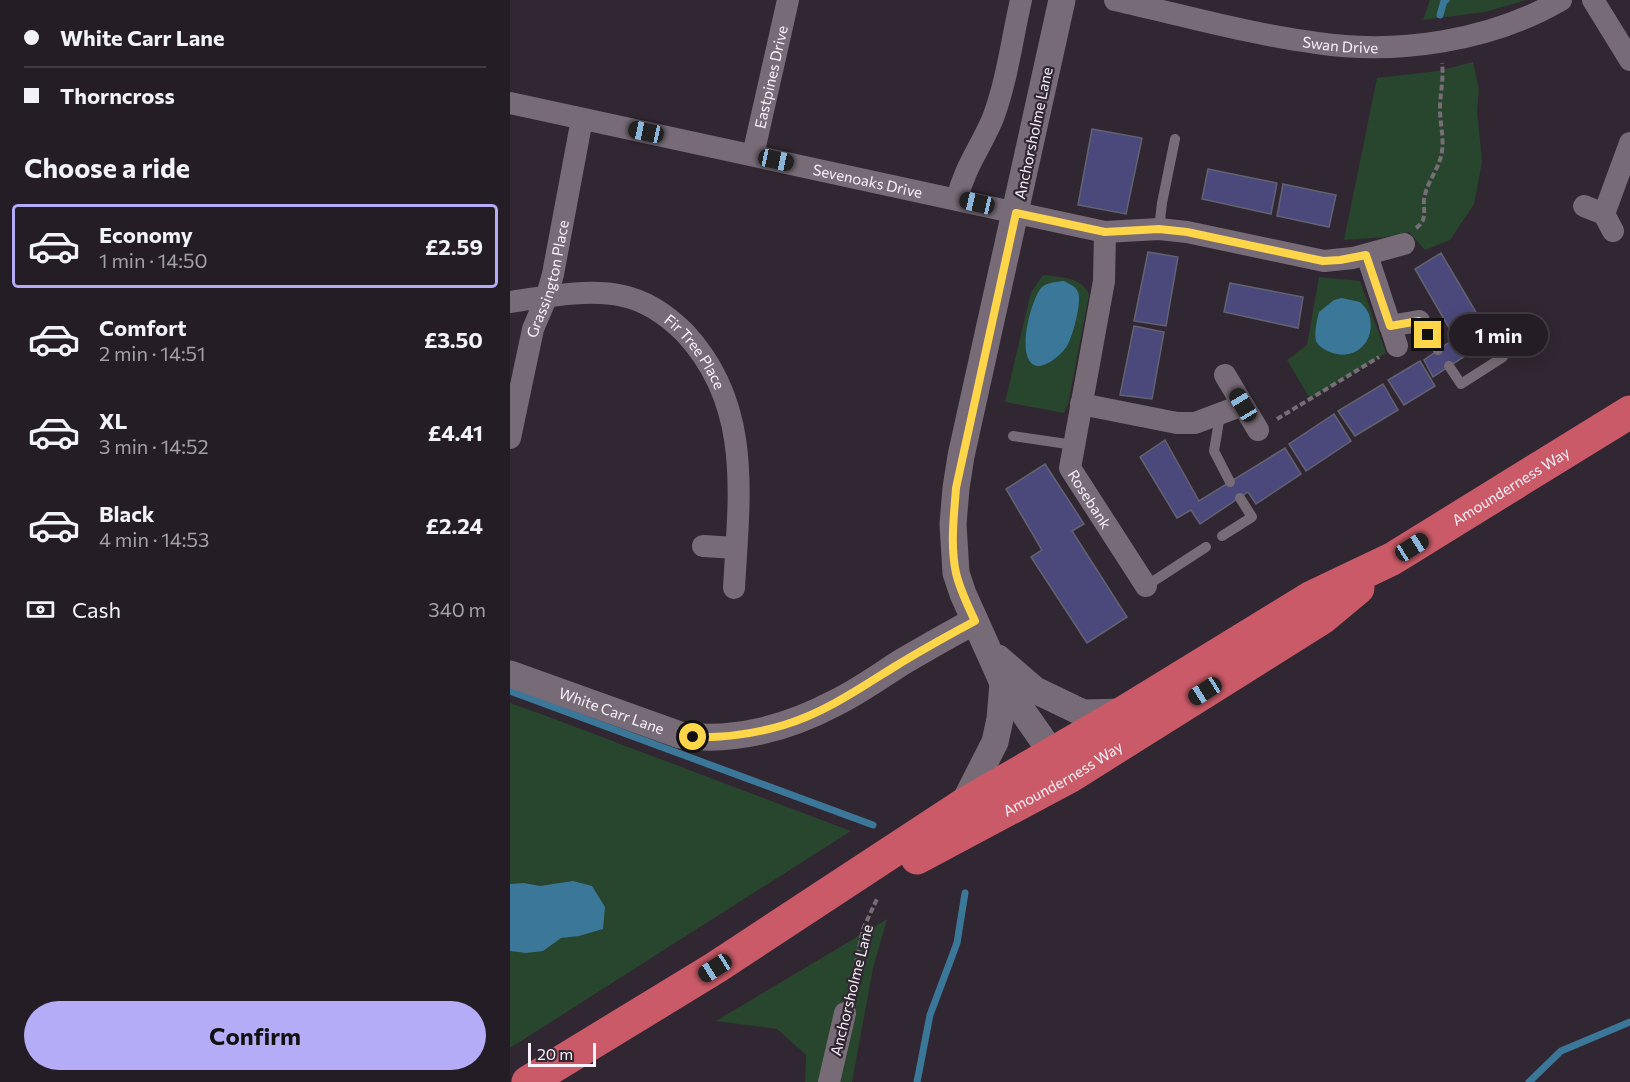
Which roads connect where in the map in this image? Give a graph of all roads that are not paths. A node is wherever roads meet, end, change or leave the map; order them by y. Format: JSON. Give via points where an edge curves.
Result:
{"nodes":[{"id":1,"x":788,"y":0,"type":"edge"},
{"id":2,"x":1021,"y":0,"type":"edge"},
{"id":3,"x":1062,"y":0,"type":"edge"},
{"id":4,"x":1115,"y":0,"type":"edge"},
{"id":5,"x":1561,"y":0,"type":"edge"},
{"id":6,"x":1593,"y":0,"type":"edge"},
{"id":7,"x":1630,"y":60,"type":"edge"},
{"id":8,"x":510,"y":103,"type":"edge"},
{"id":9,"x":582,"y":119,"type":"junction"},
{"id":10,"x":1174,"y":139,"type":"dead end"},
{"id":11,"x":1630,"y":143,"type":"edge"},
{"id":12,"x":753,"y":155,"type":"junction"},
{"id":13,"x":957,"y":199,"type":"junction"},
{"id":14,"x":1016,"y":213,"type":"junction"},
{"id":15,"x":1600,"y":217,"type":"dead end"},
{"id":16,"x":1159,"y":229,"type":"junction"},
{"id":17,"x":1105,"y":232,"type":"junction"},
{"id":18,"x":1404,"y":244,"type":"road end"},
{"id":19,"x":1366,"y":255,"type":"junction"},
{"id":20,"x":547,"y":296,"type":"junction"},
{"id":21,"x":510,"y":302,"type":"edge"},
{"id":22,"x":1419,"y":321,"type":"joint"},
{"id":23,"x":1437,"y":350,"type":"dead end"},
{"id":24,"x":1503,"y":357,"type":"dead end"},
{"id":25,"x":1449,"y":366,"type":"dead end"},
{"id":26,"x":1225,"y":375,"type":"dead end"},
{"id":27,"x":1081,"y":404,"type":"junction"},
{"id":28,"x":1243,"y":405,"type":"junction"},
{"id":29,"x":1630,"y":412,"type":"edge"},
{"id":30,"x":1220,"y":414,"type":"junction"},
{"id":31,"x":1258,"y":430,"type":"road end"},
{"id":32,"x":1013,"y":436,"type":"dead end"},
{"id":33,"x":510,"y":438,"type":"edge"},
{"id":34,"x":1074,"y":445,"type":"junction"},
{"id":35,"x":1230,"y":482,"type":"dead end"},
{"id":36,"x":1240,"y":498,"type":"dead end"},
{"id":37,"x":1222,"y":536,"type":"dead end"},
{"id":38,"x":703,"y":546,"type":"dead end"},
{"id":39,"x":1206,"y":547,"type":"dead end"},
{"id":40,"x":736,"y":548,"type":"junction"},
{"id":41,"x":1392,"y":559,"type":"junction"},
{"id":42,"x":1146,"y":586,"type":"joint"},
{"id":43,"x":734,"y":588,"type":"dead end"},
{"id":44,"x":975,"y":621,"type":"junction"},
{"id":45,"x":988,"y":649,"type":"junction"},
{"id":46,"x":510,"y":674,"type":"edge"},
{"id":47,"x":1003,"y":683,"type":"junction"},
{"id":48,"x":1124,"y":712,"type":"junction"},
{"id":49,"x":1060,"y":765,"type":"junction"},
{"id":50,"x":963,"y":805,"type":"junction"},
{"id":51,"x":715,"y":968,"type":"junction"},
{"id":52,"x":845,"y":1013,"type":"road end"},
{"id":53,"x":528,"y":1082,"type":"edge"},
{"id":54,"x":829,"y":1082,"type":"edge"}],
"edges":[{"from":1,"to":12,"type":"street","name":"Eastpines Drive"},
{"from":2,"to":13,"type":"street","via":[[998,102],[962,178]]},
{"from":3,"to":14,"type":"street","name":"Anchorsholme Lane"},
{"from":4,"to":5,"type":"street","name":"Swan Drive","via":[[1281,37],[1360,47],[1438,42],[1514,22]]},
{"from":6,"to":7,"type":"street"},
{"from":8,"to":9,"type":"street","name":"Sevenoaks Drive"},
{"from":9,"to":12,"type":"street","name":"Sevenoaks Drive"},
{"from":9,"to":20,"type":"street","name":"Grassington Place"},
{"from":10,"to":16,"type":"lane"},
{"from":11,"to":15,"type":"street"},
{"from":12,"to":13,"type":"street","name":"Sevenoaks Drive"},
{"from":13,"to":14,"type":"street","name":"Sevenoaks Drive"},
{"from":14,"to":17,"type":"street","name":"Sevenoaks Drive"},
{"from":14,"to":44,"type":"street","name":"Anchorsholme Lane","via":[[956,488],[956,573]]},
{"from":16,"to":17,"type":"street","name":"Sevenoaks Drive"},
{"from":16,"to":19,"type":"street","name":"Sevenoaks Drive","via":[[1323,261]]},
{"from":17,"to":27,"type":"street","name":"Rosebank","via":[[1104,280]]},
{"from":18,"to":19,"type":"street","name":"Sevenoaks Drive"},
{"from":19,"to":22,"type":"street","via":[[1394,336]]},
{"from":20,"to":21,"type":"street","name":"Fir Tree Place"},
{"from":20,"to":33,"type":"street","name":"Grassington Place","via":[[533,329]]},
{"from":20,"to":40,"type":"street","name":"Fir Tree Place","via":[[624,296],[673,321],[694,344],[716,378],[735,430],[740,475]]},
{"from":22,"to":23,"type":"lane"},
{"from":24,"to":25,"type":"lane","via":[[1461,384]]},
{"from":26,"to":28,"type":"street"},
{"from":27,"to":30,"type":"street","via":[[1178,423],[1195,423]]},
{"from":27,"to":34,"type":"street","name":"Rosebank"},
{"from":28,"to":30,"type":"street"},
{"from":28,"to":31,"type":"street"},
{"from":29,"to":41,"type":"highway","name":"Amounderness Way"},
{"from":30,"to":35,"type":"lane","via":[[1214,451]]},
{"from":32,"to":34,"type":"lane"},
{"from":34,"to":42,"type":"street","name":"Rosebank","via":[[1070,468]]},
{"from":36,"to":37,"type":"lane","via":[[1252,517]]},
{"from":38,"to":40,"type":"street"},
{"from":39,"to":42,"type":"lane"},
{"from":40,"to":43,"type":"street","name":"Fir Tree Place"},
{"from":41,"to":48,"type":"highway","name":"Amounderness Way","via":[[1310,598]]},
{"from":41,"to":49,"type":"highway","name":"Amounderness Way","via":[[1322,618]]},
{"from":44,"to":45,"type":"street","name":"Anchorsholme Lane"},
{"from":44,"to":46,"type":"street","name":"White Carr Lane","via":[[837,703],[787,724],[740,735],[680,735]]},
{"from":45,"to":47,"type":"street","name":"Anchorsholme Lane"},
{"from":45,"to":48,"type":"street","name":"Anchorsholme Lane","via":[[1035,690],[1083,713]]},
{"from":47,"to":49,"type":"street","name":"Anchorsholme Lane"},
{"from":47,"to":50,"type":"street","name":"Anchorsholme Lane","via":[[995,742]]},
{"from":48,"to":49,"type":"highway","name":"Amounderness Way"},
{"from":49,"to":50,"type":"highway","name":"Amounderness Way"},
{"from":49,"to":51,"type":"highway","name":"Amounderness Way"},
{"from":50,"to":51,"type":"highway","name":"Amounderness Way"},
{"from":51,"to":53,"type":"highway","name":"Amounderness Way"},
{"from":52,"to":54,"type":"street","name":"Anchorsholme Lane"}]}
